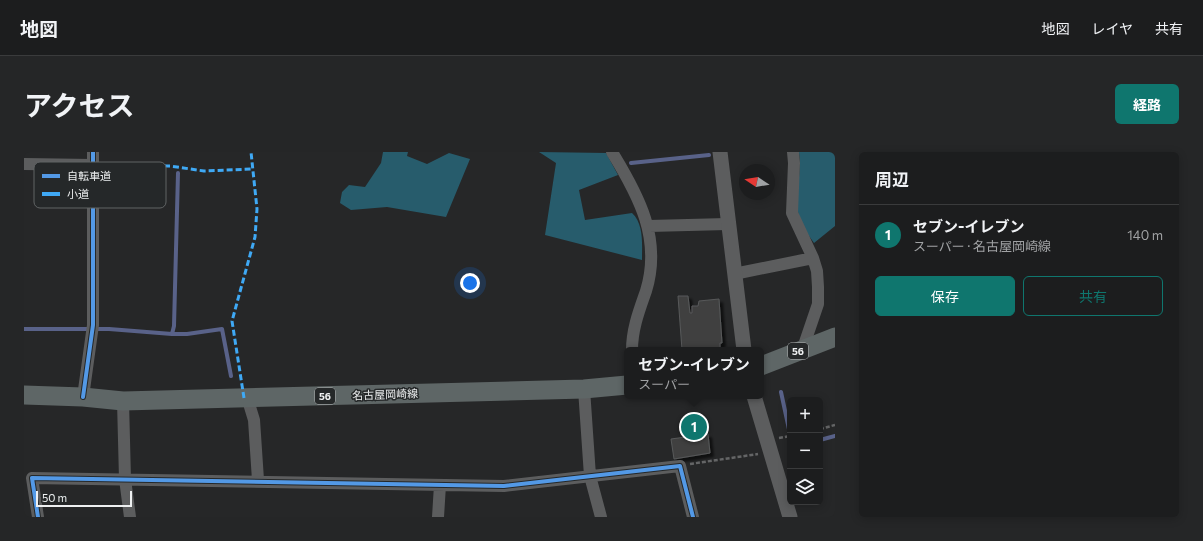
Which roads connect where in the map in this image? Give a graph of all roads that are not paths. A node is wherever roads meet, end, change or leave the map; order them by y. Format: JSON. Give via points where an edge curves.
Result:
{"nodes":[{"id":1,"x":93,"y":152,"type":"edge"},
{"id":2,"x":612,"y":152,"type":"edge"},
{"id":3,"x":720,"y":152,"type":"edge"},
{"id":4,"x":793,"y":152,"type":"edge"},
{"id":5,"x":92,"y":162,"type":"edge"},
{"id":6,"x":24,"y":164,"type":"edge"},
{"id":7,"x":34,"y":164,"type":"edge"},
{"id":8,"x":92,"y":208,"type":"edge"},
{"id":9,"x":727,"y":224,"type":"junction"},
{"id":10,"x":649,"y":226,"type":"junction"},
{"id":11,"x":813,"y":258,"type":"junction"},
{"id":12,"x":734,"y":274,"type":"junction"},
{"id":13,"x":835,"y":337,"type":"edge"},
{"id":14,"x":632,"y":347,"type":"edge"},
{"id":15,"x":744,"y":347,"type":"edge"},
{"id":16,"x":803,"y":348,"type":"junction"},
{"id":17,"x":764,"y":365,"type":"edge"},
{"id":18,"x":624,"y":385,"type":"edge"},
{"id":19,"x":584,"y":389,"type":"junction"},
{"id":20,"x":24,"y":395,"type":"edge"},
{"id":21,"x":83,"y":396,"type":"junction"},
{"id":22,"x":247,"y":398,"type":"junction"},
{"id":23,"x":755,"y":399,"type":"edge"},
{"id":24,"x":123,"y":401,"type":"junction"},
{"id":25,"x":590,"y":476,"type":"junction"},
{"id":26,"x":124,"y":479,"type":"junction"},
{"id":27,"x":258,"y":480,"type":"junction"},
{"id":28,"x":440,"y":485,"type":"junction"},
{"id":29,"x":38,"y":517,"type":"edge"},
{"id":30,"x":130,"y":517,"type":"edge"},
{"id":31,"x":438,"y":517,"type":"edge"},
{"id":32,"x":601,"y":517,"type":"edge"},
{"id":33,"x":693,"y":517,"type":"edge"},
{"id":34,"x":790,"y":517,"type":"edge"}],
"edges":[{"from":1,"to":5,"type":"street"},
{"from":2,"to":10,"type":"street","via":[[634,189]]},
{"from":3,"to":9,"type":"street"},
{"from":4,"to":11,"type":"street","via":[[792,213]]},
{"from":6,"to":7,"type":"street"},
{"from":8,"to":21,"type":"street","via":[[93,325]]},
{"from":9,"to":10,"type":"street"},
{"from":9,"to":12,"type":"street"},
{"from":10,"to":14,"type":"street","via":[[652,267],[632,336]]},
{"from":11,"to":12,"type":"street"},
{"from":11,"to":16,"type":"street","via":[[817,271],[818,304]]},
{"from":12,"to":15,"type":"street"},
{"from":13,"to":16,"type":"main road","number":"56"},
{"from":16,"to":17,"type":"main road","number":"56"},
{"from":18,"to":19,"type":"main road","name":"名古屋岡崎線","number":"56"},
{"from":19,"to":22,"type":"main road","name":"名古屋岡崎線","number":"56"},
{"from":19,"to":25,"type":"street"},
{"from":20,"to":21,"type":"main road","name":"名古屋岡崎線","number":"56"},
{"from":21,"to":24,"type":"main road","name":"名古屋岡崎線","number":"56"},
{"from":22,"to":24,"type":"main road","name":"名古屋岡崎線","number":"56"},
{"from":22,"to":27,"type":"street","via":[[254,420]]},
{"from":23,"to":34,"type":"street"},
{"from":24,"to":26,"type":"street"},
{"from":25,"to":28,"type":"street","via":[[504,486]]},
{"from":25,"to":32,"type":"street"},
{"from":25,"to":33,"type":"street","via":[[680,466]]},
{"from":26,"to":27,"type":"street"},
{"from":26,"to":29,"type":"street","via":[[32,478]]},
{"from":26,"to":30,"type":"street"},
{"from":27,"to":28,"type":"street"},
{"from":28,"to":31,"type":"street"}]}
